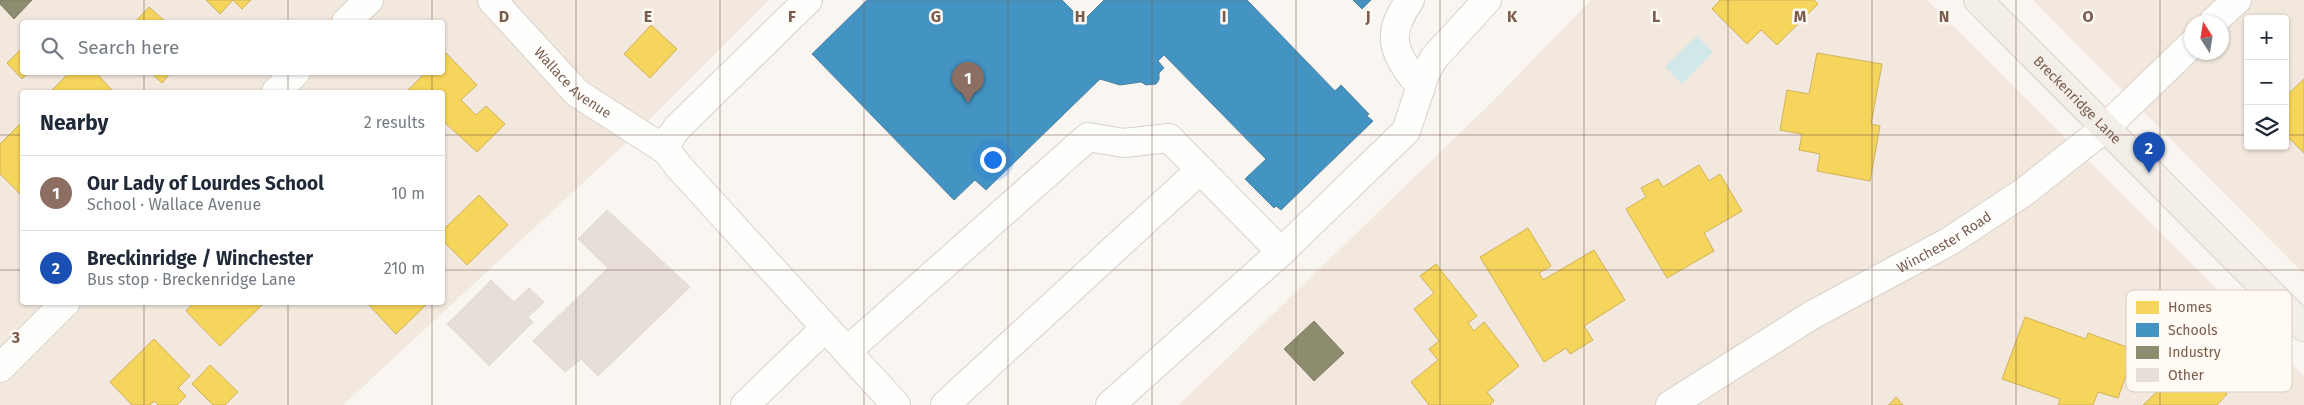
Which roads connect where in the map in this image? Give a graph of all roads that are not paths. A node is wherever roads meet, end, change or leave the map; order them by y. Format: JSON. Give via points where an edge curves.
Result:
{"nodes":[{"id":1,"x":369,"y":0,"type":"edge"},
{"id":2,"x":492,"y":0,"type":"edge"},
{"id":3,"x":808,"y":0,"type":"edge"},
{"id":4,"x":1410,"y":0,"type":"edge"},
{"id":5,"x":1487,"y":0,"type":"edge"},
{"id":6,"x":1978,"y":0,"type":"edge"},
{"id":7,"x":2237,"y":0,"type":"edge"},
{"id":8,"x":2221,"y":15,"type":"edge"},
{"id":9,"x":348,"y":20,"type":"edge"},
{"id":10,"x":2184,"y":52,"type":"edge"},
{"id":11,"x":293,"y":75,"type":"edge"},
{"id":12,"x":1421,"y":88,"type":"junction"},
{"id":13,"x":278,"y":90,"type":"edge"},
{"id":14,"x":2105,"y":128,"type":"junction"},
{"id":15,"x":667,"y":151,"type":"junction"},
{"id":16,"x":1200,"y":170,"type":"junction"},
{"id":17,"x":1281,"y":252,"type":"junction"},
{"id":18,"x":2267,"y":290,"type":"edge"},
{"id":19,"x":63,"y":305,"type":"edge"},
{"id":20,"x":2292,"y":315,"type":"edge"},
{"id":21,"x":2304,"y":327,"type":"edge"},
{"id":22,"x":825,"y":328,"type":"junction"},
{"id":23,"x":847,"y":351,"type":"junction"},
{"id":24,"x":0,"y":368,"type":"edge"},
{"id":25,"x":752,"y":403,"type":"edge"},
{"id":26,"x":896,"y":405,"type":"edge"},
{"id":27,"x":945,"y":405,"type":"edge"},
{"id":28,"x":1110,"y":405,"type":"edge"},
{"id":29,"x":1670,"y":405,"type":"edge"}],
"edges":[{"from":1,"to":9,"type":"street"},
{"from":2,"to":15,"type":"street","name":"Wallace Avenue","via":[[577,93]]},
{"from":3,"to":15,"type":"street","via":[[677,128],[669,139]]},
{"from":4,"to":12,"type":"street","via":[[1399,15],[1393,34],[1405,67]]},
{"from":5,"to":12,"type":"street","via":[[1434,58]]},
{"from":6,"to":14,"type":"main road","name":"Breckenridge Lane"},
{"from":7,"to":8,"type":"street"},
{"from":10,"to":14,"type":"street","name":"Winchester Road"},
{"from":11,"to":13,"type":"street"},
{"from":12,"to":17,"type":"street","via":[[1406,131]]},
{"from":14,"to":18,"type":"main road","name":"Breckenridge Lane"},
{"from":14,"to":29,"type":"street","name":"Winchester Road","via":[[2024,192],[1950,241],[1812,315]]},
{"from":15,"to":22,"type":"street","name":"Wallace Avenue"},
{"from":16,"to":17,"type":"street"},
{"from":16,"to":23,"type":"street","via":[[1169,138],[1124,143],[1088,137]]},
{"from":16,"to":27,"type":"street"},
{"from":17,"to":28,"type":"street"},
{"from":19,"to":24,"type":"street"},
{"from":20,"to":21,"type":"main road","name":"Breckenridge Lane"},
{"from":22,"to":23,"type":"street","name":"Wallace Avenue"},
{"from":22,"to":25,"type":"street"},
{"from":23,"to":26,"type":"street","name":"Wallace Avenue"}]}
